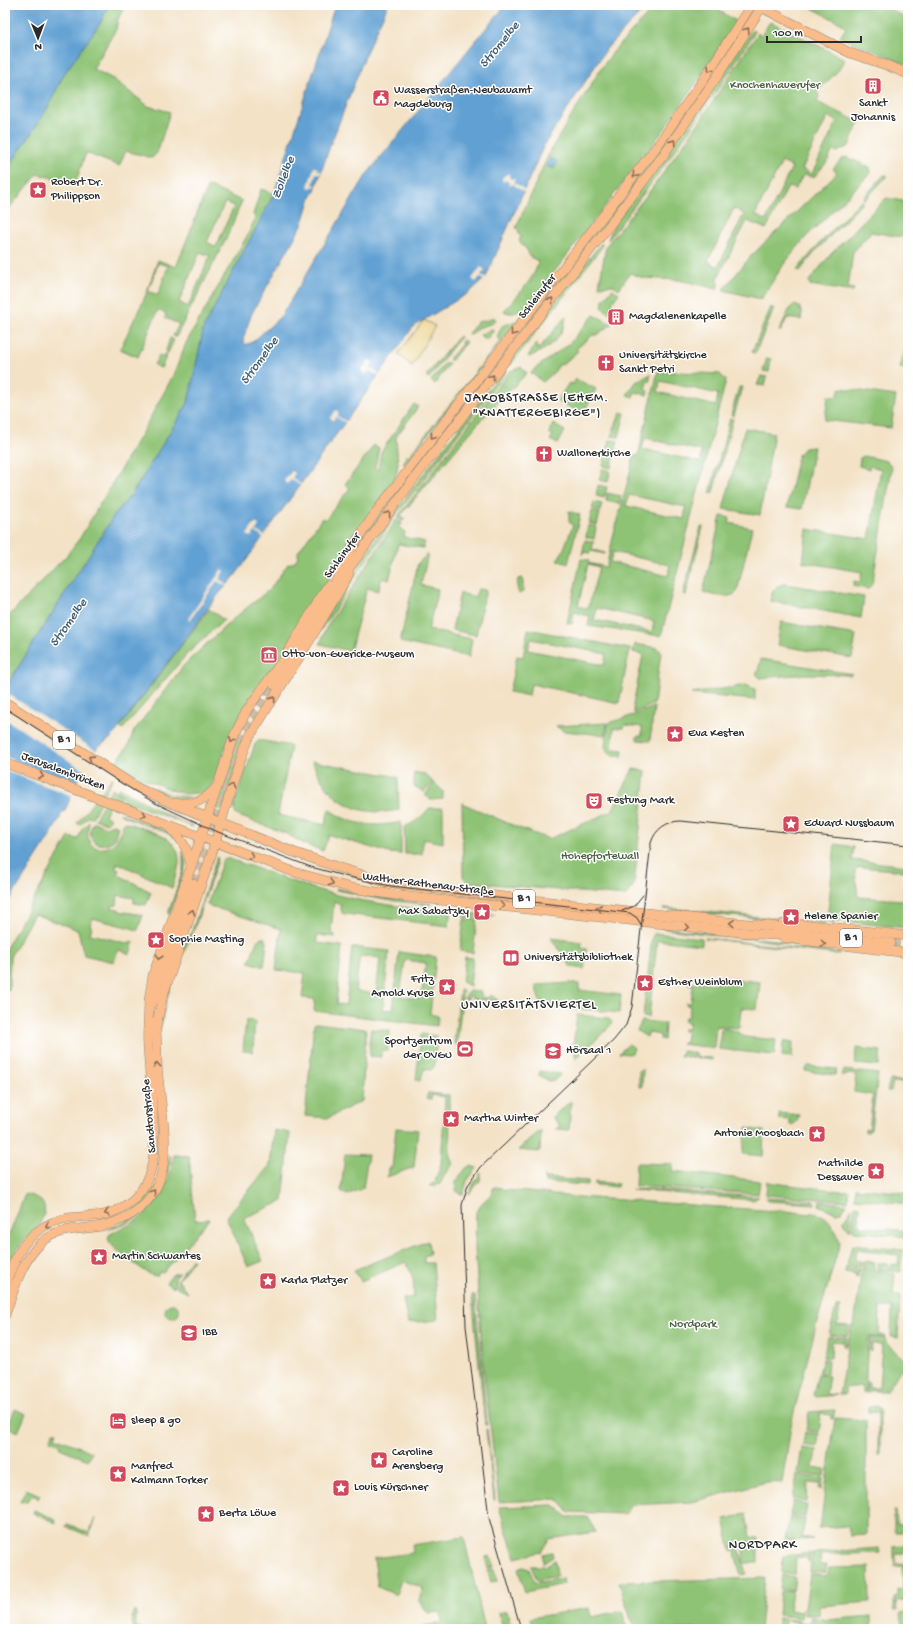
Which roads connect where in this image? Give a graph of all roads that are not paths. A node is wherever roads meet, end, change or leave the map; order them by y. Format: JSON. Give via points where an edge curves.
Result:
{"nodes":[{"id":1,"x":751,"y":5,"type":"edge"},
{"id":2,"x":760,"y":6,"type":"edge"},
{"id":3,"x":908,"y":74,"type":"edge"},
{"id":4,"x":353,"y":546,"type":"junction"},
{"id":5,"x":365,"y":546,"type":"junction"},
{"id":6,"x":326,"y":600,"type":"junction"},
{"id":7,"x":274,"y":685,"type":"tunnel mouth"},
{"id":8,"x":5,"y":702,"type":"edge"},
{"id":9,"x":5,"y":763,"type":"edge"},
{"id":10,"x":216,"y":788,"type":"junction"},
{"id":11,"x":168,"y":802,"type":"junction"},
{"id":12,"x":206,"y":818,"type":"junction"},
{"id":13,"x":221,"y":823,"type":"junction"},
{"id":14,"x":168,"y":824,"type":"junction"},
{"id":15,"x":201,"y":837,"type":"junction"},
{"id":16,"x":215,"y":842,"type":"junction"},
{"id":17,"x":191,"y":867,"type":"junction"},
{"id":18,"x":192,"y":883,"type":"tunnel mouth"},
{"id":19,"x":649,"y":914,"type":"junction"},
{"id":20,"x":637,"y":921,"type":"junction"},
{"id":21,"x":771,"y":931,"type":"junction"},
{"id":22,"x":908,"y":936,"type":"edge"},
{"id":23,"x":891,"y":942,"type":"tunnel mouth"},
{"id":24,"x":908,"y":953,"type":"edge"},
{"id":25,"x":152,"y":1027,"type":"junction"},
{"id":26,"x":5,"y":1293,"type":"edge"},
{"id":27,"x":5,"y":1315,"type":"edge"}],
"edges":[{"from":1,"to":4,"type":"main road","name":"Schleinufer","one_way":true,"via":[[660,142],[404,473]]},
{"from":2,"to":3,"type":"main road","via":[[850,53]]},
{"from":5,"to":2,"type":"main road","name":"Schleinufer","one_way":true,"via":[[411,482],[662,157],[718,75]]},
{"from":4,"to":6,"type":"main road","name":"Schleinufer"},
{"from":4,"to":10,"type":"main road","one_way":true,"via":[[284,658],[243,718]]},
{"from":5,"to":6,"type":"main road","name":"Schleinufer"},
{"from":13,"to":5,"type":"main road","one_way":true,"via":[[238,766],[252,731]]},
{"from":6,"to":7,"type":"main road","name":"Schleinufer"},
{"from":11,"to":8,"type":"main road","name":"Jerusalembrücken","number":"B 1","one_way":true,"via":[[138,788]]},
{"from":9,"to":14,"type":"main road","name":"Jerusalembrücken","one_way":true},
{"from":10,"to":11,"type":"main road","via":[[197,802]]},
{"from":10,"to":12,"type":"main road"},
{"from":11,"to":12,"type":"main road","number":"B 1"},
{"from":12,"to":13,"type":"main road","number":"B 1"},
{"from":12,"to":15,"type":"main road"},
{"from":13,"to":16,"type":"main road"},
{"from":19,"to":13,"type":"main road","name":"Walther-Rathenau-Straße","number":"B 1","one_way":true,"via":[[388,882],[340,868]]},
{"from":14,"to":15,"type":"main road","number":"B 1"},
{"from":14,"to":17,"type":"main road","via":[[184,844]]},
{"from":15,"to":16,"type":"main road","name":"Walther-Rathenau-Straße","number":"B 1"},
{"from":15,"to":17,"type":"main road"},
{"from":16,"to":20,"type":"main road","name":"Walther-Rathenau-Straße","number":"B 1","one_way":true,"via":[[294,872],[365,891]]},
{"from":25,"to":16,"type":"main road","one_way":true},
{"from":17,"to":25,"type":"main road","one_way":true,"via":[[153,975],[149,1000]]},
{"from":18,"to":25,"type":"main road","name":"Sandtorstraße","via":[[159,985],[155,1022]]},
{"from":19,"to":20,"type":"main road"},
{"from":21,"to":19,"type":"main road","name":"Walther-Rathenau-Straße","number":"B 1","one_way":true},
{"from":20,"to":21,"type":"main road","name":"Walther-Rathenau-Straße","number":"B 1","one_way":true},
{"from":21,"to":22,"type":"main road","via":[[800,924]]},
{"from":21,"to":23,"type":"main road","name":"Walther-Rathenau-Straße","number":"B 1"},
{"from":21,"to":24,"type":"main road","one_way":true,"via":[[809,942]]},
{"from":25,"to":26,"type":"main road","name":"Sandtorstraße","one_way":true,"via":[[155,1149],[151,1172],[143,1188],[129,1203],[106,1214],[68,1218],[46,1226],[30,1238],[13,1263]]},
{"from":27,"to":25,"type":"main road","name":"Sandtorstraße","one_way":true,"via":[[22,1269],[45,1240],[72,1228],[114,1223],[138,1210],[154,1191],[163,1171],[166,1150]]}]}
